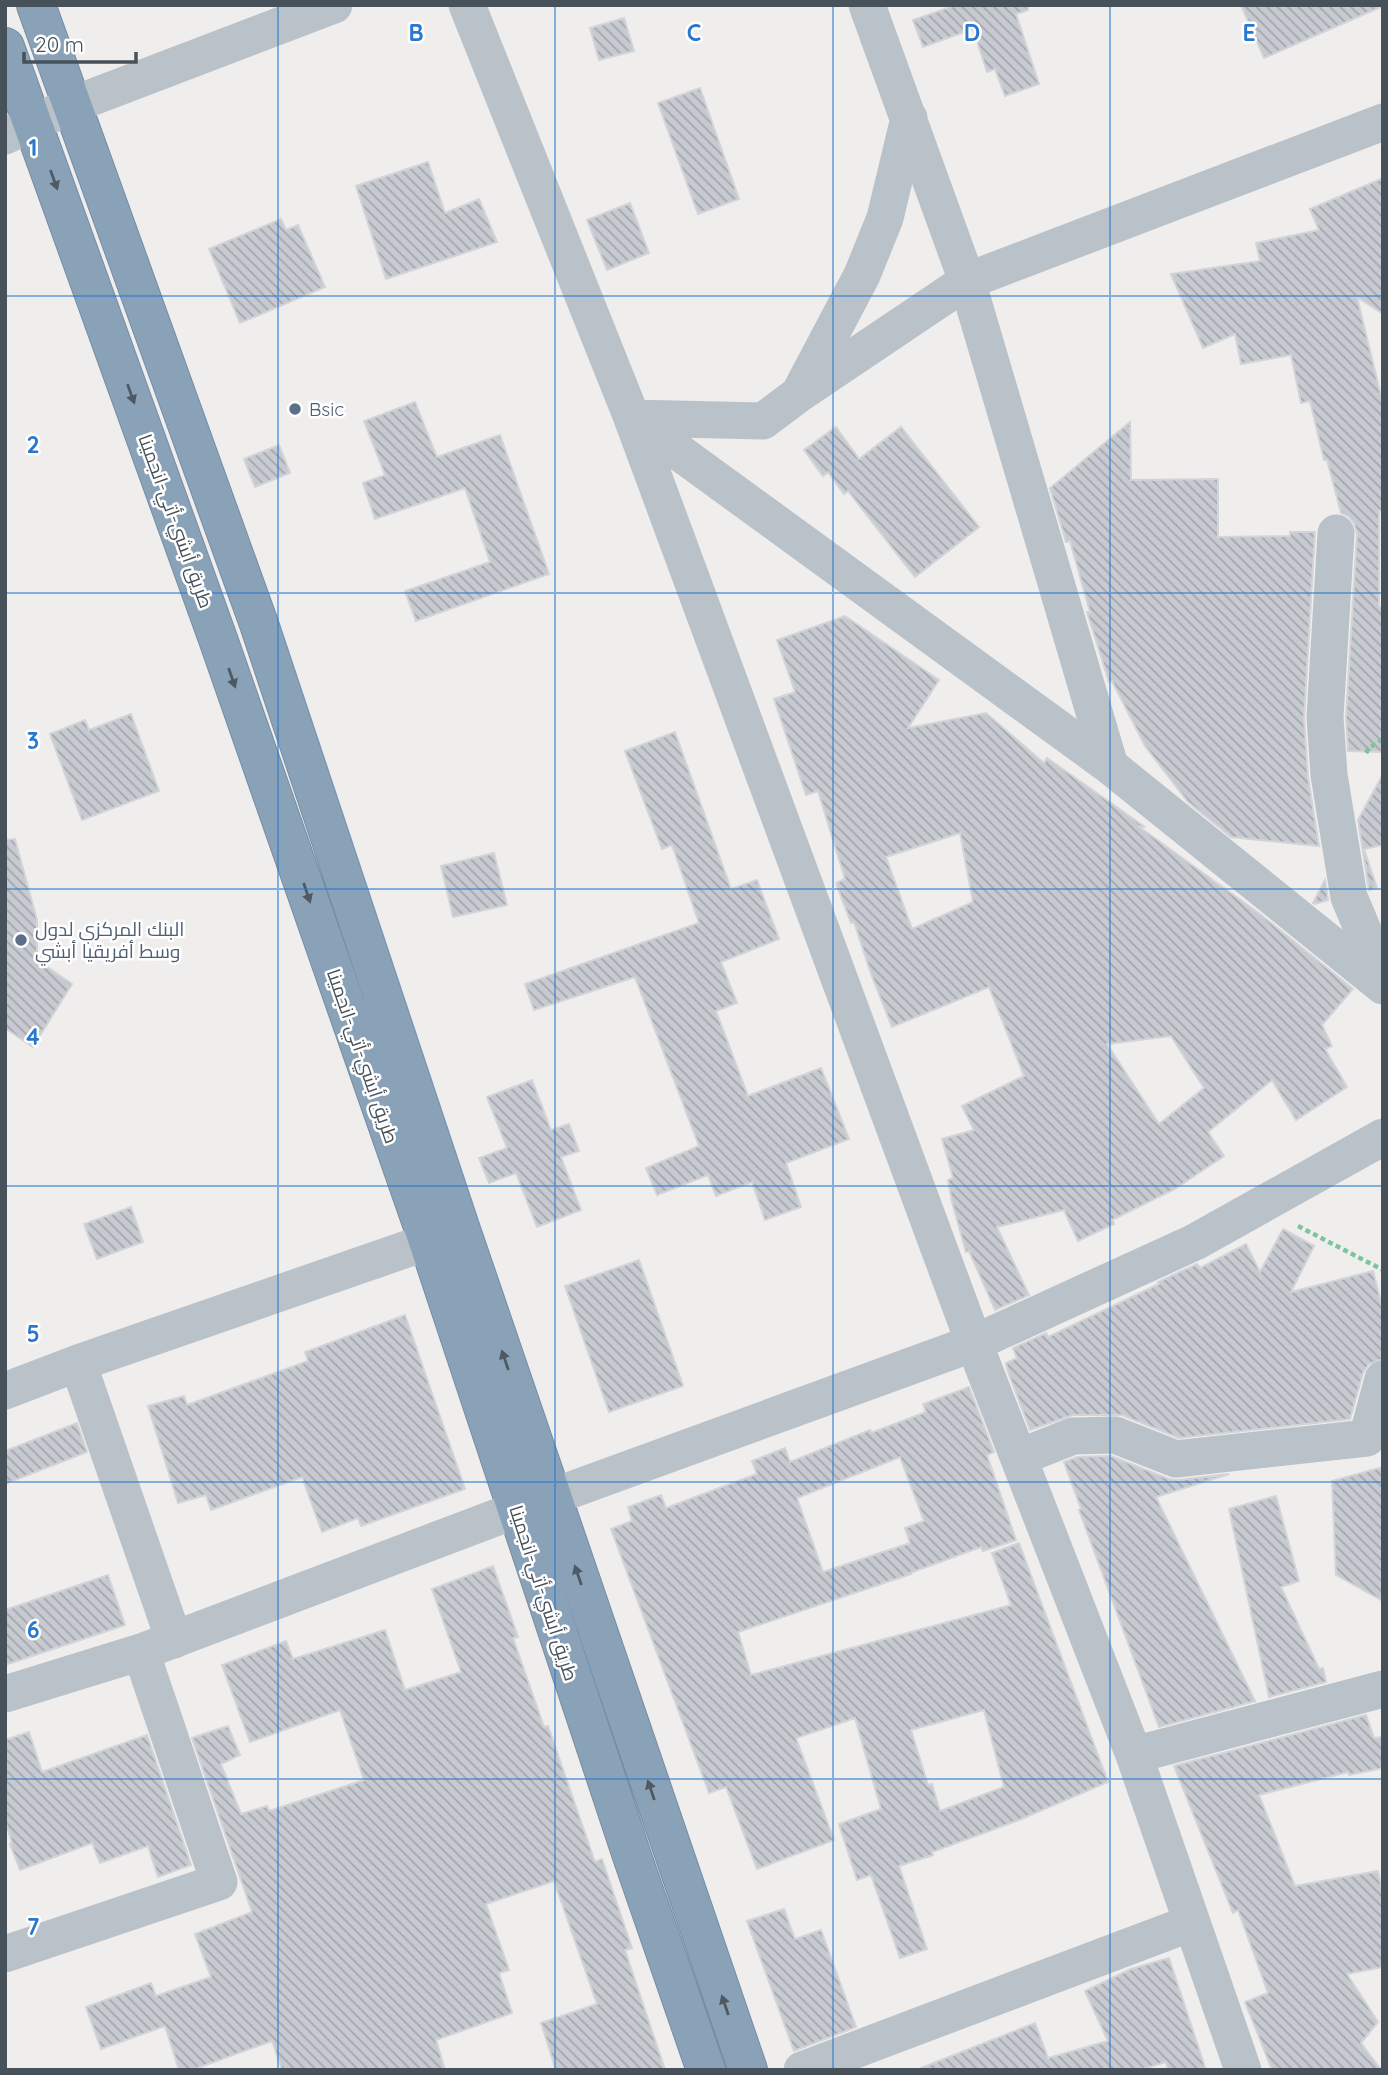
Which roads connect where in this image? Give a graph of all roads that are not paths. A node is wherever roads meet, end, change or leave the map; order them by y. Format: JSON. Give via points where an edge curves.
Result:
{"nodes":[{"id":1,"x":36,"y":5,"type":"edge"},
{"id":2,"x":334,"y":5,"type":"edge"},
{"id":3,"x":467,"y":5,"type":"edge"},
{"id":4,"x":867,"y":5,"type":"edge"},
{"id":5,"x":5,"y":47,"type":"edge"},
{"id":6,"x":72,"y":105,"type":"junction"},
{"id":7,"x":909,"y":118,"type":"junction"},
{"id":8,"x":1383,"y":122,"type":"edge"},
{"id":9,"x":20,"y":129,"type":"edge"},
{"id":10,"x":967,"y":281,"type":"junction"},
{"id":11,"x":799,"y":394,"type":"junction"},
{"id":12,"x":632,"y":418,"type":"junction"},
{"id":13,"x":1336,"y":533,"type":"dead end"},
{"id":14,"x":259,"y":624,"type":"junction"},
{"id":15,"x":218,"y":639,"type":"junction"},
{"id":16,"x":1110,"y":766,"type":"junction"},
{"id":17,"x":1383,"y":978,"type":"edge"},
{"id":18,"x":1383,"y":986,"type":"edge"},
{"id":19,"x":1383,"y":1137,"type":"edge"},
{"id":20,"x":444,"y":1236,"type":"junction"},
{"id":21,"x":974,"y":1343,"type":"junction"},
{"id":22,"x":78,"y":1363,"type":"junction"},
{"id":23,"x":1383,"y":1379,"type":"edge"},
{"id":24,"x":5,"y":1391,"type":"edge"},
{"id":25,"x":1020,"y":1457,"type":"junction"},
{"id":26,"x":552,"y":1498,"type":"junction"},
{"id":27,"x":516,"y":1510,"type":"junction"},
{"id":28,"x":157,"y":1646,"type":"junction"},
{"id":29,"x":1383,"y":1689,"type":"edge"},
{"id":30,"x":5,"y":1694,"type":"edge"},
{"id":31,"x":1134,"y":1755,"type":"junction"},
{"id":32,"x":1191,"y":1923,"type":"junction"},
{"id":33,"x":5,"y":1954,"type":"edge"},
{"id":34,"x":706,"y":2070,"type":"edge"},
{"id":35,"x":748,"y":2070,"type":"edge"},
{"id":36,"x":802,"y":2070,"type":"edge"},
{"id":37,"x":1242,"y":2070,"type":"edge"}],
"edges":[{"from":1,"to":6,"type":"highway"},
{"from":2,"to":6,"type":"street"},
{"from":3,"to":12,"type":"street"},
{"from":4,"to":7,"type":"street"},
{"from":5,"to":9,"type":"highway","name":"طريق أبشي-أتي-انجمينا"},
{"from":6,"to":9,"type":"street"},
{"from":6,"to":14,"type":"highway"},
{"from":7,"to":10,"type":"street"},
{"from":7,"to":11,"type":"street","via":[[885,218],[862,275]]},
{"from":8,"to":10,"type":"street"},
{"from":9,"to":15,"type":"highway","name":"طريق أبشي-أتي-انجمينا","one_way":true},
{"from":10,"to":11,"type":"street"},
{"from":10,"to":16,"type":"street"},
{"from":11,"to":12,"type":"street","via":[[763,421]]},
{"from":12,"to":16,"type":"street"},
{"from":12,"to":21,"type":"street"},
{"from":13,"to":17,"type":"street","via":[[1325,717],[1329,775],[1349,897]]},
{"from":14,"to":15,"type":"highway"},
{"from":14,"to":20,"type":"highway"},
{"from":15,"to":20,"type":"highway","name":"طريق أبشي-أتي-انجمينا","one_way":true},
{"from":16,"to":18,"type":"street"},
{"from":19,"to":21,"type":"street","via":[[1195,1242]]},
{"from":20,"to":22,"type":"street"},
{"from":26,"to":20,"type":"highway","one_way":true},
{"from":20,"to":27,"type":"highway","name":"طريق أبشي-أتي-انجمينا"},
{"from":21,"to":25,"type":"street"},
{"from":21,"to":26,"type":"street"},
{"from":22,"to":24,"type":"street"},
{"from":22,"to":28,"type":"street"},
{"from":23,"to":25,"type":"street","via":[[1367,1438],[1177,1459],[1115,1435],[1073,1436]]},
{"from":25,"to":31,"type":"street"},
{"from":26,"to":27,"type":"street"},
{"from":35,"to":26,"type":"highway","one_way":true},
{"from":27,"to":28,"type":"street"},
{"from":27,"to":34,"type":"highway","name":"طريق أبشي-أتي-انجمينا"},
{"from":28,"to":30,"type":"street"},
{"from":28,"to":33,"type":"street","via":[[219,1882]]},
{"from":29,"to":31,"type":"street"},
{"from":31,"to":32,"type":"street"},
{"from":32,"to":36,"type":"street"},
{"from":32,"to":37,"type":"street"}]}
